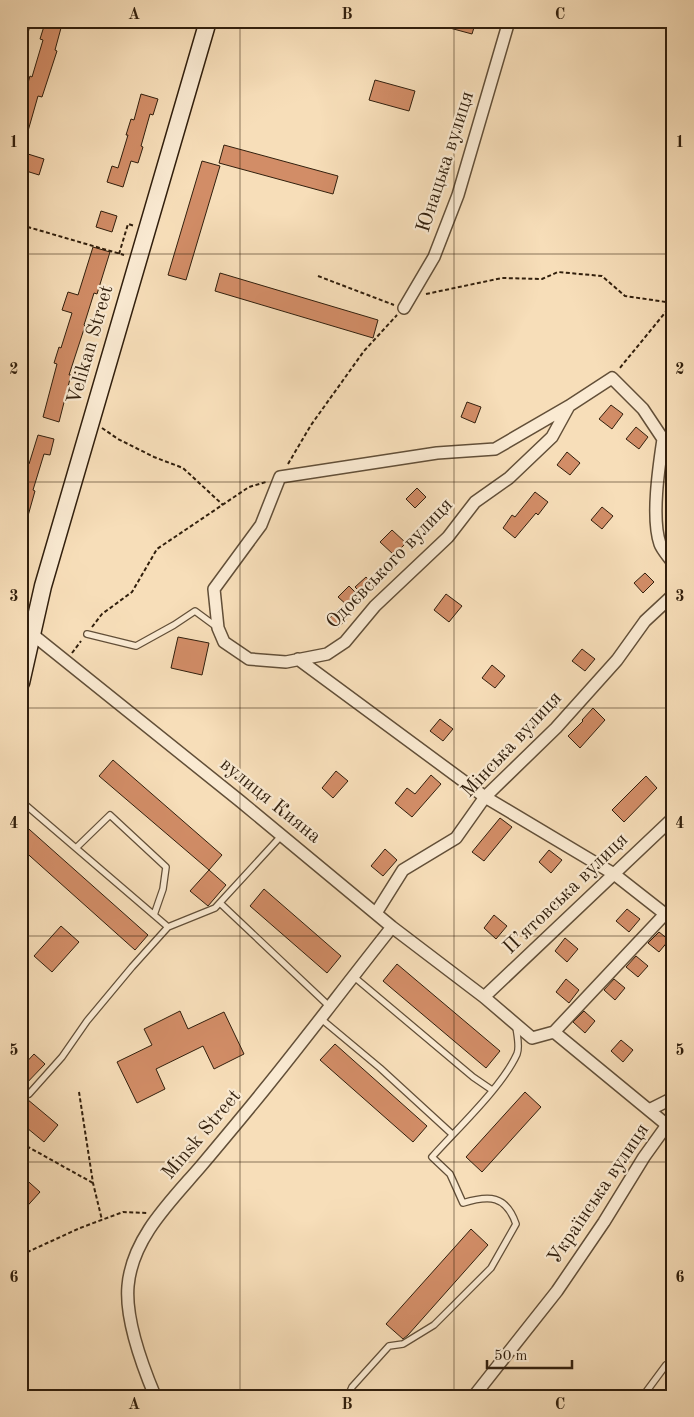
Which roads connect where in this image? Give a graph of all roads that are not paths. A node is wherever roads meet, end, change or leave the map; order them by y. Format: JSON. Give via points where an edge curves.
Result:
{"nodes":[{"id":1,"x":25,"y":21,"type":"edge"},
{"id":2,"x":208,"y":21,"type":"edge"},
{"id":3,"x":509,"y":21,"type":"edge"},
{"id":4,"x":21,"y":33,"type":"edge"},
{"id":5,"x":404,"y":308,"type":"road end"},
{"id":6,"x":568,"y":406,"type":"junction"},
{"id":7,"x":673,"y":563,"type":"edge"},
{"id":8,"x":673,"y":595,"type":"edge"},
{"id":9,"x":218,"y":628,"type":"junction"},
{"id":10,"x":32,"y":634,"type":"junction"},
{"id":11,"x":86,"y":634,"type":"road end"},
{"id":12,"x":298,"y":659,"type":"junction"},
{"id":13,"x":21,"y":683,"type":"edge"},
{"id":14,"x":485,"y":797,"type":"junction"},
{"id":15,"x":21,"y":801,"type":"edge"},
{"id":16,"x":673,"y":818,"type":"edge"},
{"id":17,"x":282,"y":835,"type":"junction"},
{"id":18,"x":76,"y":848,"type":"junction"},
{"id":19,"x":614,"y":874,"type":"junction"},
{"id":20,"x":220,"y":903,"type":"junction"},
{"id":21,"x":376,"y":914,"type":"junction"},
{"id":22,"x":154,"y":915,"type":"junction"},
{"id":23,"x":669,"y":916,"type":"edge"},
{"id":24,"x":168,"y":927,"type":"junction"},
{"id":25,"x":392,"y":927,"type":"junction"},
{"id":26,"x":353,"y":976,"type":"junction"},
{"id":27,"x":484,"y":998,"type":"junction"},
{"id":28,"x":330,"y":1006,"type":"junction"},
{"id":29,"x":320,"y":1018,"type":"junction"},
{"id":30,"x":516,"y":1025,"type":"junction"},
{"id":31,"x":554,"y":1032,"type":"junction"},
{"id":32,"x":492,"y":1090,"type":"junction"},
{"id":33,"x":29,"y":1094,"type":"dead end"},
{"id":34,"x":673,"y":1098,"type":"edge"},
{"id":35,"x":649,"y":1110,"type":"junction"},
{"id":36,"x":452,"y":1134,"type":"junction"},
{"id":37,"x":666,"y":1364,"type":"dead end"},
{"id":38,"x":154,"y":1396,"type":"edge"},
{"id":39,"x":348,"y":1396,"type":"edge"},
{"id":40,"x":474,"y":1396,"type":"edge"},
{"id":41,"x":643,"y":1396,"type":"edge"}],
"edges":[{"from":1,"to":4,"type":"street"},
{"from":2,"to":10,"type":"street","name":"Velikan Street","via":[[42,586]]},
{"from":3,"to":5,"type":"street","name":"Юнацька вулиця","via":[[458,195],[434,257]]},
{"from":6,"to":7,"type":"street","via":[[612,378],[643,409],[663,439],[656,520],[660,545]]},
{"from":6,"to":9,"type":"street","name":"Одоєвського вулиця","via":[[495,449],[437,453],[280,477],[261,525],[214,589]]},
{"from":6,"to":12,"type":"street","name":"Одоєвського вулиця","via":[[552,437],[509,478],[475,502],[448,537],[376,606],[345,642],[327,654]]},
{"from":8,"to":14,"type":"street","name":"Мінська вулиця","via":[[646,621],[556,728]]},
{"from":9,"to":11,"type":"lane","via":[[195,612],[136,646]]},
{"from":9,"to":12,"type":"street","name":"Одоєвського вулиця","via":[[224,642],[249,659],[286,662]]},
{"from":10,"to":13,"type":"street","name":"Velikan Street"},
{"from":10,"to":17,"type":"street","name":"вулиця Кияна"},
{"from":12,"to":14,"type":"street"},
{"from":14,"to":19,"type":"street"},
{"from":14,"to":21,"type":"street","name":"Мінська вулиця","via":[[456,838],[403,870]]},
{"from":15,"to":18,"type":"lane"},
{"from":16,"to":19,"type":"street","name":"П’ятовська вулиця"},
{"from":17,"to":20,"type":"lane"},
{"from":17,"to":21,"type":"street","name":"вулиця Кияна"},
{"from":18,"to":22,"type":"lane"},
{"from":18,"to":22,"type":"lane","via":[[110,816],[166,867]]},
{"from":19,"to":23,"type":"street"},
{"from":19,"to":27,"type":"street","name":"П’ятовська вулиця"},
{"from":20,"to":24,"type":"lane"},
{"from":20,"to":28,"type":"lane"},
{"from":21,"to":25,"type":"street","name":"вулиця Кияна"},
{"from":22,"to":24,"type":"lane"},
{"from":23,"to":31,"type":"street"},
{"from":24,"to":33,"type":"lane","via":[[98,1007],[62,1057]]},
{"from":25,"to":26,"type":"street","name":"Minsk Street"},
{"from":25,"to":27,"type":"street","name":"вулиця Кияна"},
{"from":26,"to":28,"type":"street","name":"Minsk Street"},
{"from":26,"to":32,"type":"lane"},
{"from":27,"to":30,"type":"street"},
{"from":28,"to":29,"type":"street","name":"Minsk Street"},
{"from":29,"to":36,"type":"lane"},
{"from":29,"to":38,"type":"street","name":"Minsk Street","via":[[161,1214],[136,1253],[128,1287],[129,1307],[139,1358]]},
{"from":30,"to":31,"type":"street","via":[[532,1038]]},
{"from":30,"to":32,"type":"lane","via":[[518,1052]]},
{"from":31,"to":35,"type":"street","name":"Українська вулиця"},
{"from":32,"to":36,"type":"lane"},
{"from":34,"to":35,"type":"street"},
{"from":35,"to":40,"type":"street","name":"Українська вулиця","via":[[667,1125],[557,1291]]},
{"from":36,"to":39,"type":"lane","via":[[432,1157],[450,1174],[463,1203],[481,1197],[493,1198],[511,1209],[516,1224],[491,1268],[434,1325],[403,1344],[388,1346],[352,1386]]},
{"from":37,"to":41,"type":"lane"}]}
